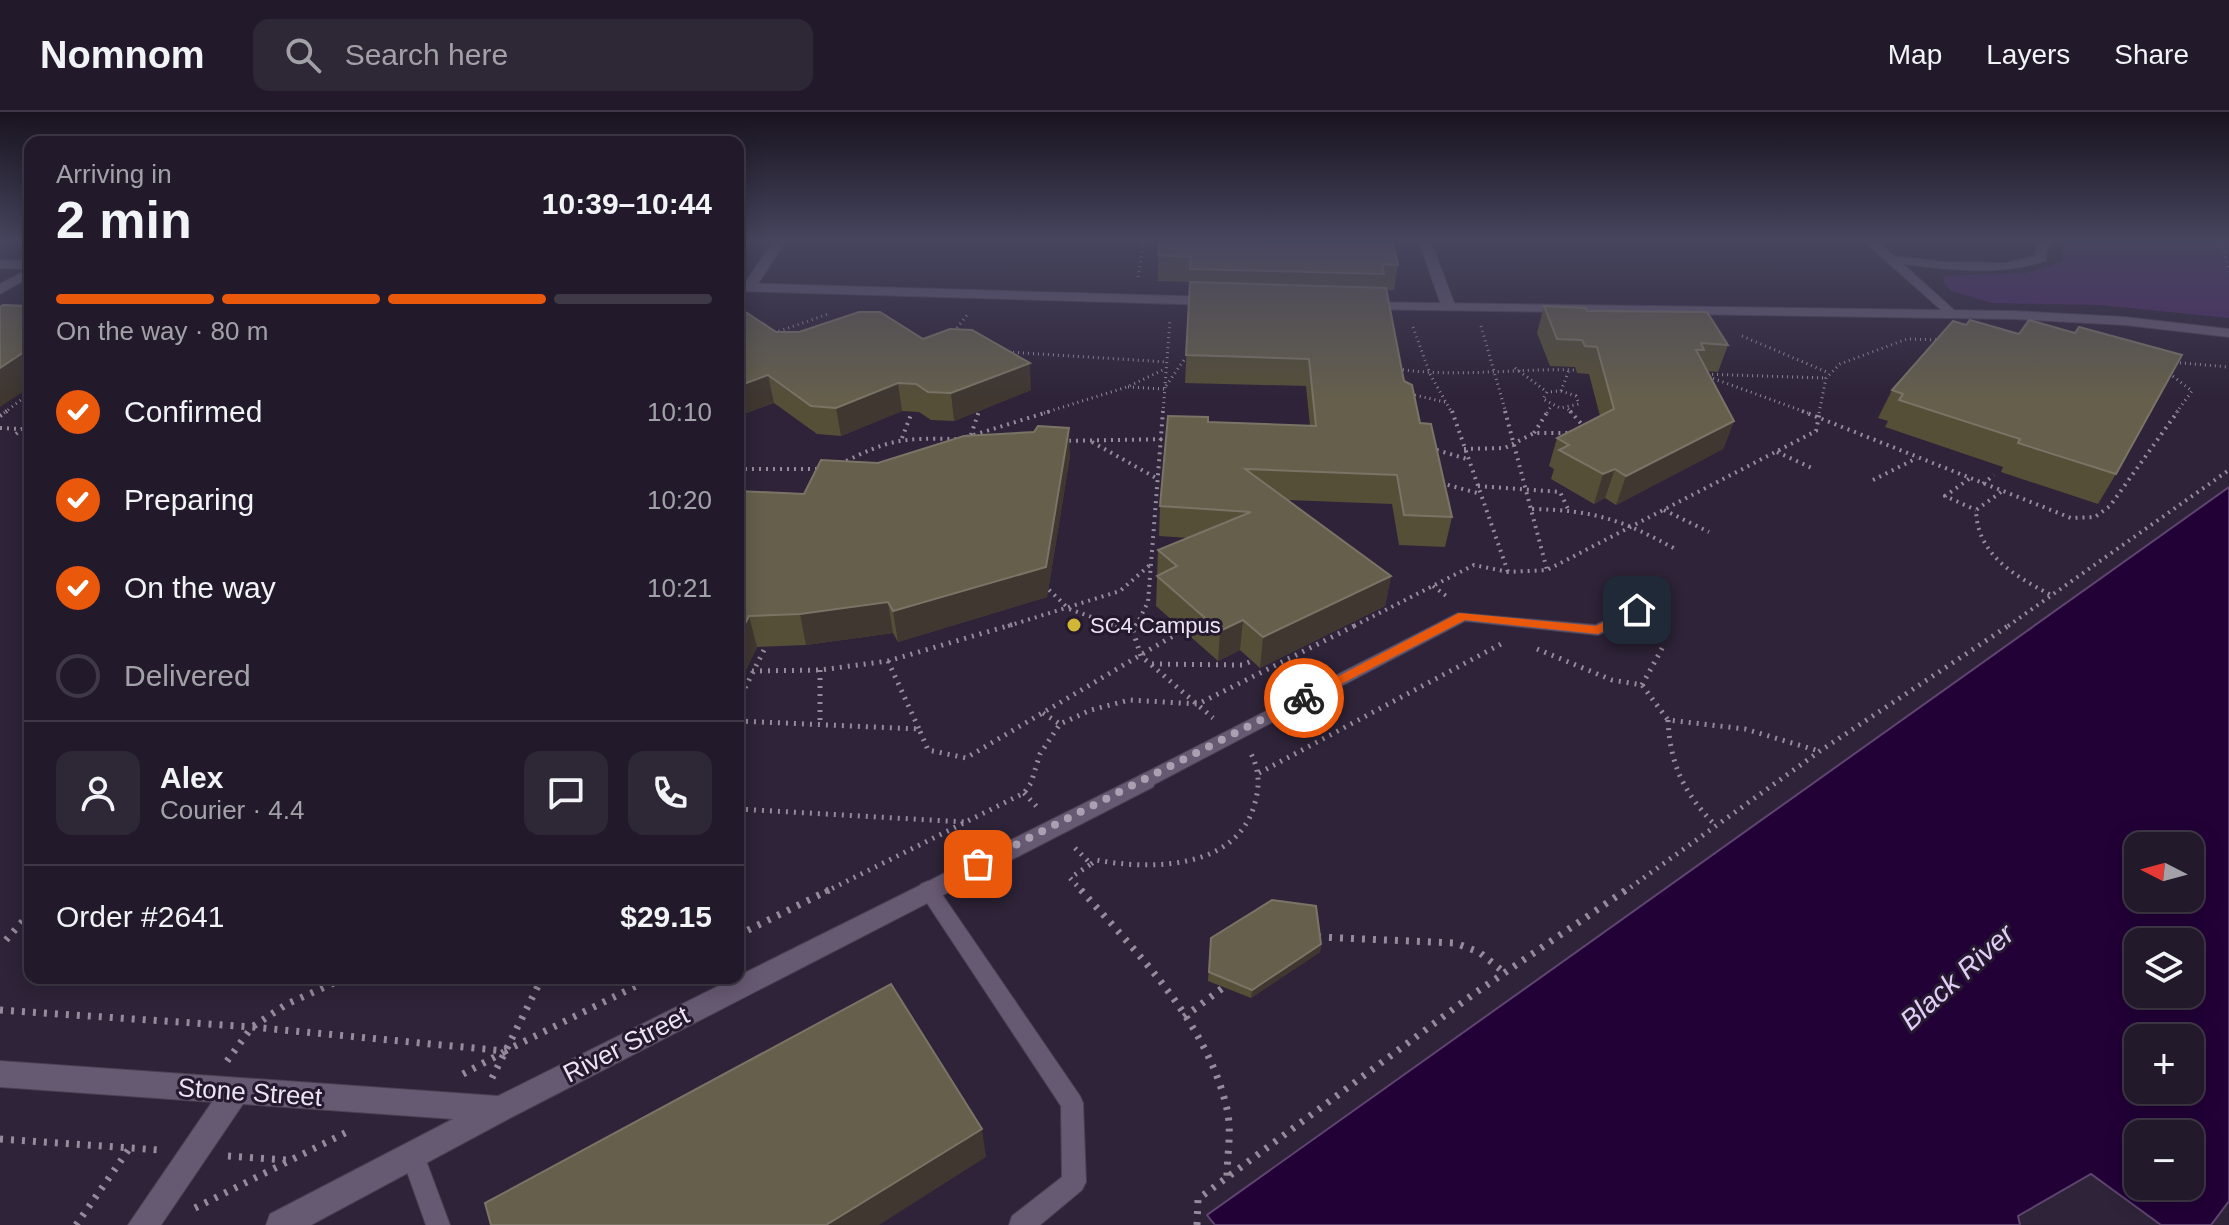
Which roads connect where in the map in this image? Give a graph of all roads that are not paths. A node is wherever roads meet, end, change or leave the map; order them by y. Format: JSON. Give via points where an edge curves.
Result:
{"nodes":[{"id":1,"x":1008,"y":294,"type":"edge"},
{"id":2,"x":1444,"y":294,"type":"edge"},
{"id":3,"x":1927,"y":294,"type":"edge"},
{"id":4,"x":1228,"y":302,"type":"edge"},
{"id":5,"x":1448,"y":305,"type":"junction"},
{"id":6,"x":1346,"y":306,"type":"edge"},
{"id":7,"x":1949,"y":313,"type":"junction"},
{"id":8,"x":2222,"y":332,"type":"edge"},
{"id":9,"x":1637,"y":610,"type":"dead end"},
{"id":10,"x":1145,"y":781,"type":"joint"},
{"id":11,"x":928,"y":889,"type":"junction"},
{"id":12,"x":744,"y":981,"type":"edge"},
{"id":13,"x":738,"y":984,"type":"edge"},
{"id":14,"x":0,"y":1074,"type":"edge"},
{"id":15,"x":236,"y":1091,"type":"junction"},
{"id":16,"x":489,"y":1108,"type":"junction"},
{"id":17,"x":413,"y":1155,"type":"junction"},
{"id":18,"x":143,"y":1225,"type":"edge"},
{"id":19,"x":281,"y":1225,"type":"edge"},
{"id":20,"x":438,"y":1225,"type":"edge"},
{"id":21,"x":1021,"y":1225,"type":"edge"}],
"edges":[{"from":1,"to":4,"type":"street"},
{"from":2,"to":5,"type":"street"},
{"from":3,"to":7,"type":"street"},
{"from":5,"to":6,"type":"street"},
{"from":5,"to":7,"type":"street"},
{"from":7,"to":8,"type":"street","via":[[2125,321]]},
{"from":9,"to":10,"type":"lane","via":[[1598,630],[1463,616]]},
{"from":10,"to":11,"type":"street","name":"River Street"},
{"from":11,"to":12,"type":"street","name":"River Street"},
{"from":11,"to":21,"type":"lane","via":[[1072,1103],[1074,1182]]},
{"from":13,"to":16,"type":"street","name":"River Street"},
{"from":14,"to":15,"type":"street","name":"Stone Street"},
{"from":15,"to":16,"type":"street","name":"Stone Street"},
{"from":15,"to":18,"type":"street"},
{"from":16,"to":17,"type":"street","name":"River Street"},
{"from":17,"to":19,"type":"street","name":"River Street"},
{"from":17,"to":20,"type":"lane"}]}
